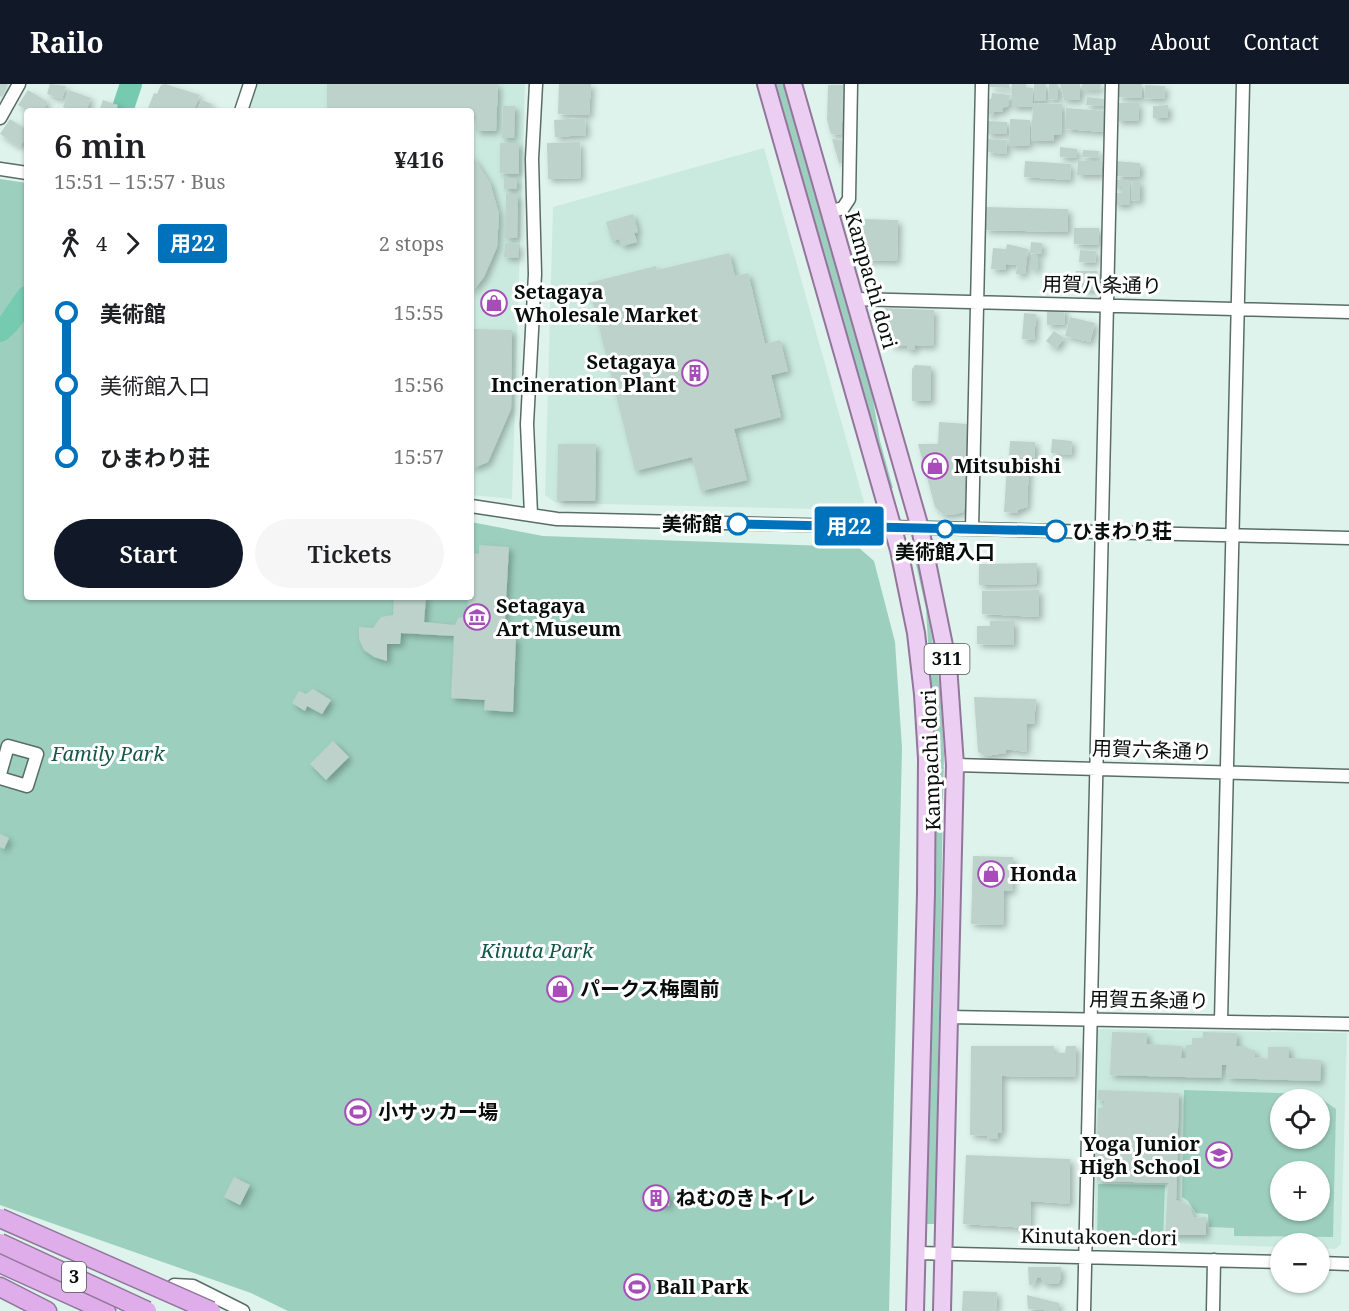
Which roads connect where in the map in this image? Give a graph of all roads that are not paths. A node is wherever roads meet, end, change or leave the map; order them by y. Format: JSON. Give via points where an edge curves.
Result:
{"nodes":[{"id":1,"x":19,"y":84,"type":"edge"},
{"id":2,"x":250,"y":84,"type":"edge"},
{"id":3,"x":536,"y":84,"type":"edge"},
{"id":4,"x":766,"y":84,"type":"edge"},
{"id":5,"x":794,"y":84,"type":"edge"},
{"id":6,"x":851,"y":84,"type":"edge"},
{"id":7,"x":982,"y":84,"type":"edge"},
{"id":8,"x":1112,"y":84,"type":"edge"},
{"id":9,"x":1243,"y":84,"type":"edge"},
{"id":10,"x":242,"y":108,"type":"edge"},
{"id":11,"x":0,"y":118,"type":"edge"},
{"id":12,"x":0,"y":169,"type":"edge"},
{"id":13,"x":24,"y":172,"type":"edge"},
{"id":14,"x":829,"y":212,"type":"junction"},
{"id":15,"x":854,"y":299,"type":"junction"},
{"id":16,"x":977,"y":301,"type":"junction"},
{"id":17,"x":1107,"y":305,"type":"junction"},
{"id":18,"x":1238,"y":308,"type":"junction"},
{"id":19,"x":1349,"y":312,"type":"edge"},
{"id":20,"x":474,"y":506,"type":"edge"},
{"id":21,"x":531,"y":514,"type":"junction"},
{"id":22,"x":892,"y":527,"type":"junction"},
{"id":23,"x":920,"y":528,"type":"junction"},
{"id":24,"x":972,"y":529,"type":"junction"},
{"id":25,"x":1101,"y":532,"type":"junction"},
{"id":26,"x":1232,"y":535,"type":"junction"},
{"id":27,"x":1349,"y":538,"type":"edge"},
{"id":28,"x":955,"y":765,"type":"junction"},
{"id":29,"x":1097,"y":768,"type":"junction"},
{"id":30,"x":1227,"y":771,"type":"junction"},
{"id":31,"x":1349,"y":776,"type":"edge"},
{"id":32,"x":948,"y":1017,"type":"junction"},
{"id":33,"x":1090,"y":1018,"type":"junction"},
{"id":34,"x":1221,"y":1021,"type":"junction"},
{"id":35,"x":1349,"y":1024,"type":"edge"},
{"id":36,"x":0,"y":1218,"type":"edge"},
{"id":37,"x":0,"y":1243,"type":"edge"},
{"id":38,"x":917,"y":1252,"type":"junction"},
{"id":39,"x":943,"y":1253,"type":"junction"},
{"id":40,"x":1085,"y":1256,"type":"junction"},
{"id":41,"x":1214,"y":1260,"type":"junction"},
{"id":42,"x":1270,"y":1262,"type":"edge"},
{"id":43,"x":0,"y":1263,"type":"edge"},
{"id":44,"x":1330,"y":1263,"type":"edge"},
{"id":45,"x":1349,"y":1264,"type":"edge"},
{"id":46,"x":174,"y":1285,"type":"dead end"},
{"id":47,"x":0,"y":1287,"type":"edge"},
{"id":48,"x":47,"y":1311,"type":"edge"},
{"id":49,"x":106,"y":1311,"type":"edge"},
{"id":50,"x":147,"y":1311,"type":"edge"},
{"id":51,"x":211,"y":1311,"type":"edge"},
{"id":52,"x":243,"y":1311,"type":"edge"},
{"id":53,"x":915,"y":1311,"type":"edge"},
{"id":54,"x":942,"y":1311,"type":"edge"},
{"id":55,"x":1084,"y":1311,"type":"edge"},
{"id":56,"x":1213,"y":1311,"type":"edge"}],
"edges":[{"from":1,"to":11,"type":"street"},
{"from":2,"to":10,"type":"street"},
{"from":3,"to":21,"type":"street","via":[[532,159],[535,274],[527,424]]},
{"from":4,"to":22,"type":"main road","name":"Kampachi dori","number":"311"},
{"from":5,"to":14,"type":"main road","name":"Kampachi dori","number":"311"},
{"from":6,"to":14,"type":"street","via":[[849,199],[843,208]]},
{"from":7,"to":16,"type":"street"},
{"from":8,"to":17,"type":"street"},
{"from":9,"to":18,"type":"street"},
{"from":12,"to":13,"type":"street"},
{"from":14,"to":15,"type":"main road","name":"Kampachi dori","number":"311"},
{"from":15,"to":16,"type":"street","name":"用賀八条通り"},
{"from":15,"to":23,"type":"main road","name":"Kampachi dori","number":"311"},
{"from":16,"to":17,"type":"street","name":"用賀八条通り"},
{"from":16,"to":24,"type":"street"},
{"from":17,"to":18,"type":"street","name":"用賀八条通り"},
{"from":17,"to":25,"type":"street"},
{"from":18,"to":19,"type":"street","name":"用賀八条通り"},
{"from":18,"to":26,"type":"street"},
{"from":20,"to":21,"type":"street"},
{"from":21,"to":22,"type":"street","via":[[557,519]]},
{"from":22,"to":23,"type":"street"},
{"from":22,"to":38,"type":"main road","name":"Kampachi dori","number":"311","via":[[916,633],[927,743]]},
{"from":23,"to":24,"type":"street"},
{"from":23,"to":28,"type":"main road","name":"Kampachi dori","number":"311","via":[[948,665]]},
{"from":24,"to":25,"type":"street"},
{"from":25,"to":26,"type":"street"},
{"from":25,"to":29,"type":"street"},
{"from":26,"to":27,"type":"street"},
{"from":26,"to":30,"type":"street"},
{"from":28,"to":29,"type":"street","name":"用賀六条通り"},
{"from":28,"to":32,"type":"main road","name":"Kampachi dori","number":"311"},
{"from":29,"to":30,"type":"street","name":"用賀六条通り"},
{"from":29,"to":33,"type":"street"},
{"from":30,"to":31,"type":"street","name":"用賀六条通り"},
{"from":30,"to":34,"type":"street"},
{"from":32,"to":33,"type":"street","name":"用賀五条通り"},
{"from":32,"to":39,"type":"main road","name":"Kampachi dori","number":"311"},
{"from":33,"to":34,"type":"street","name":"用賀五条通り"},
{"from":33,"to":40,"type":"street"},
{"from":34,"to":35,"type":"street","name":"用賀五条通り"},
{"from":36,"to":51,"type":"highway","bridge":true},
{"from":37,"to":50,"type":"highway","number":"3","bridge":true},
{"from":38,"to":39,"type":"street","name":"Kinutakoen-dori"},
{"from":38,"to":53,"type":"main road","name":"Kampachi dori","number":"311"},
{"from":39,"to":40,"type":"street","name":"Kinutakoen-dori"},
{"from":39,"to":54,"type":"main road","name":"Kampachi dori","number":"311"},
{"from":40,"to":41,"type":"street","name":"Kinutakoen-dori"},
{"from":40,"to":55,"type":"street"},
{"from":41,"to":42,"type":"street","name":"Kinutakoen-dori"},
{"from":41,"to":56,"type":"street"},
{"from":43,"to":49,"type":"highway","number":"3"},
{"from":44,"to":45,"type":"street"},
{"from":46,"to":52,"type":"street","via":[[193,1286]]},
{"from":47,"to":48,"type":"highway"}]}
